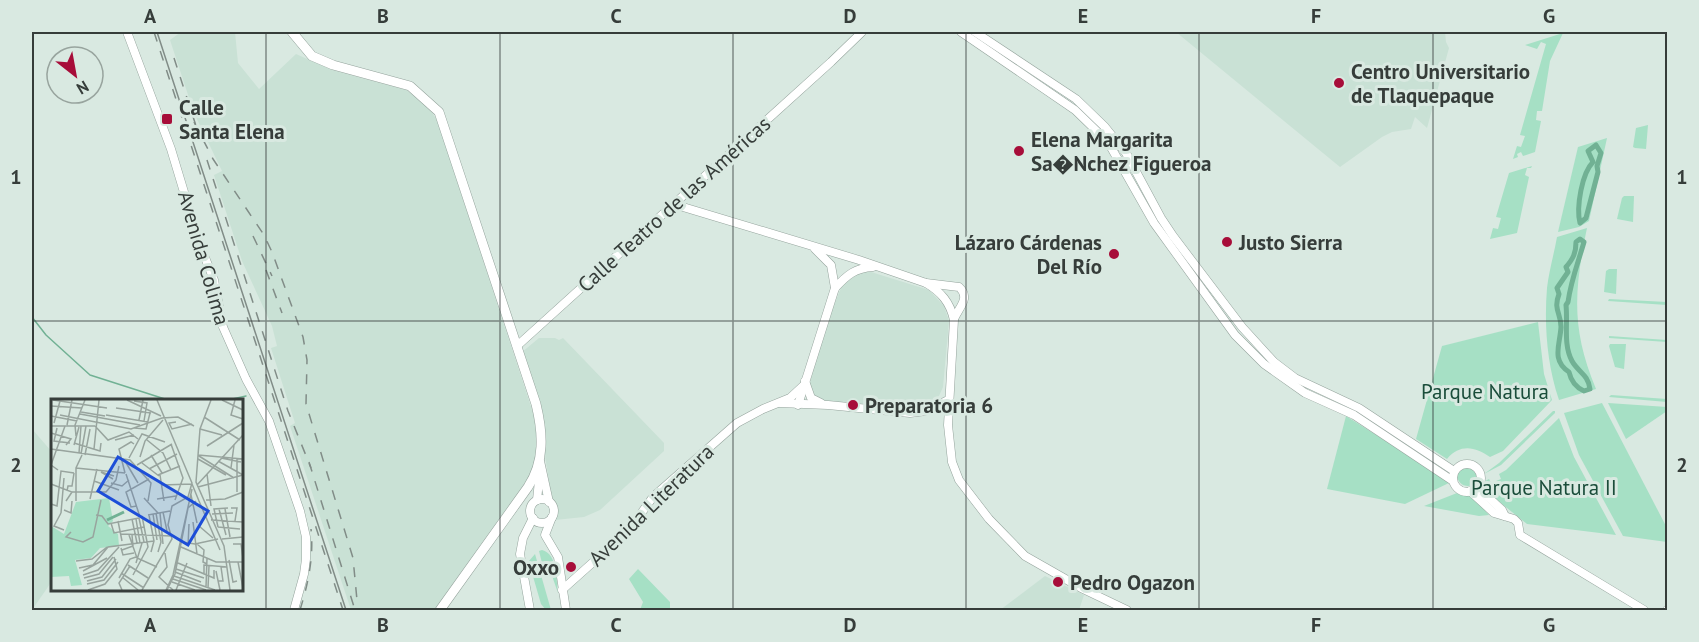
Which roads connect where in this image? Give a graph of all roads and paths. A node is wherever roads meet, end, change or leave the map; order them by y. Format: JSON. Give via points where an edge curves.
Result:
{"nodes":[{"id":1,"x":126,"y":32,"type":"edge"},
{"id":2,"x":292,"y":32,"type":"edge"},
{"id":3,"x":861,"y":32,"type":"edge"},
{"id":4,"x":961,"y":32,"type":"edge"},
{"id":5,"x":975,"y":32,"type":"edge"},
{"id":6,"x":673,"y":204,"type":"junction"},
{"id":7,"x":813,"y":247,"type":"junction"},
{"id":8,"x":841,"y":255,"type":"junction"},
{"id":9,"x":859,"y":264,"type":"junction"},
{"id":10,"x":832,"y":268,"type":"junction"},
{"id":11,"x":847,"y":275,"type":"junction"},
{"id":12,"x":926,"y":283,"type":"junction"},
{"id":13,"x":949,"y":286,"type":"junction"},
{"id":14,"x":835,"y":288,"type":"junction"},
{"id":15,"x":947,"y":301,"type":"junction"},
{"id":16,"x":963,"y":303,"type":"junction"},
{"id":17,"x":954,"y":320,"type":"junction"},
{"id":18,"x":517,"y":346,"type":"junction"},
{"id":19,"x":804,"y":384,"type":"junction"},
{"id":20,"x":948,"y":400,"type":"junction"},
{"id":21,"x":778,"y":403,"type":"junction"},
{"id":22,"x":798,"y":405,"type":"junction"},
{"id":23,"x":828,"y":405,"type":"junction"},
{"id":24,"x":1412,"y":441,"type":"junction"},
{"id":25,"x":1409,"y":450,"type":"junction"},
{"id":26,"x":540,"y":461,"type":"junction"},
{"id":27,"x":1454,"y":471,"type":"junction"},
{"id":28,"x":1453,"y":481,"type":"junction"},
{"id":29,"x":1474,"y":489,"type":"junction"},
{"id":30,"x":537,"y":500,"type":"junction"},
{"id":31,"x":549,"y":502,"type":"junction"},
{"id":32,"x":552,"y":517,"type":"junction"},
{"id":33,"x":533,"y":518,"type":"junction"},
{"id":34,"x":562,"y":590,"type":"junction"},
{"id":35,"x":294,"y":610,"type":"edge"},
{"id":36,"x":440,"y":610,"type":"edge"},
{"id":37,"x":531,"y":610,"type":"edge"},
{"id":38,"x":566,"y":610,"type":"edge"},
{"id":39,"x":1127,"y":610,"type":"edge"},
{"id":40,"x":1644,"y":610,"type":"edge"}],
"edges":[{"from":1,"to":35,"type":"street","name":"Avenida Colima","via":[[171,149],[214,280],[223,327],[269,421],[300,511],[307,549]]},
{"from":2,"to":18,"type":"main road","via":[[312,56],[410,86],[439,112]]},
{"from":3,"to":6,"type":"street","name":"Calle Teatro de las Américas"},
{"from":4,"to":25,"type":"street","via":[[1075,110],[1108,142],[1166,241],[1235,335],[1264,364],[1296,388],[1354,415]]},
{"from":5,"to":24,"type":"street","via":[[1076,99],[1105,127],[1126,153],[1173,236],[1242,327],[1274,362],[1295,378],[1357,407]]},
{"from":6,"to":7,"type":"street"},
{"from":6,"to":18,"type":"street","name":"Calle Teatro de las Américas"},
{"from":7,"to":8,"type":"street"},
{"from":7,"to":10,"type":"street"},
{"from":8,"to":9,"type":"street"},
{"from":8,"to":10,"type":"street","via":[[834,258]]},
{"from":9,"to":11,"type":"street"},
{"from":9,"to":12,"type":"street","via":[[878,266]]},
{"from":10,"to":11,"type":"street","via":[[839,275]]},
{"from":10,"to":14,"type":"street"},
{"from":11,"to":14,"type":"street"},
{"from":12,"to":13,"type":"street"},
{"from":12,"to":15,"type":"street"},
{"from":13,"to":15,"type":"street","via":[[945,291]]},
{"from":13,"to":16,"type":"street","via":[[959,287],[964,293]]},
{"from":14,"to":19,"type":"street"},
{"from":15,"to":16,"type":"street","via":[[956,307]]},
{"from":15,"to":17,"type":"street"},
{"from":16,"to":17,"type":"street"},
{"from":17,"to":20,"type":"street"},
{"from":18,"to":26,"type":"main road","via":[[540,422]]},
{"from":19,"to":21,"type":"street","name":"Avenida Literatura","via":[[790,398]]},
{"from":19,"to":22,"type":"street"},
{"from":19,"to":23,"type":"street","via":[[811,398]]},
{"from":20,"to":23,"type":"street","via":[[926,411],[910,413]]},
{"from":20,"to":39,"type":"street","via":[[948,443],[952,462],[967,493],[1025,556]]},
{"from":21,"to":22,"type":"street"},
{"from":21,"to":34,"type":"street","name":"Avenida Literatura","via":[[737,423],[653,497],[629,530]]},
{"from":22,"to":23,"type":"street"},
{"from":24,"to":25,"type":"street"},
{"from":24,"to":27,"type":"street"},
{"from":25,"to":28,"type":"street"},
{"from":26,"to":30,"type":"street"},
{"from":26,"to":31,"type":"street"},
{"from":26,"to":36,"type":"main road","via":[[528,487]]},
{"from":27,"to":28,"type":"street"},
{"from":27,"to":29,"type":"street","via":[[1467,463],[1477,467],[1481,476]]},
{"from":28,"to":29,"type":"street","via":[[1460,490]]},
{"from":29,"to":40,"type":"street","via":[[1494,513],[1514,519],[1520,535]]},
{"from":30,"to":31,"type":"street"},
{"from":30,"to":33,"type":"street","via":[[531,507]]},
{"from":31,"to":32,"type":"street","via":[[554,510]]},
{"from":32,"to":33,"type":"street","via":[[542,523]]},
{"from":32,"to":34,"type":"street","via":[[545,533],[558,557]]},
{"from":33,"to":37,"type":"street","via":[[520,554]]},
{"from":34,"to":38,"type":"street"}]}
